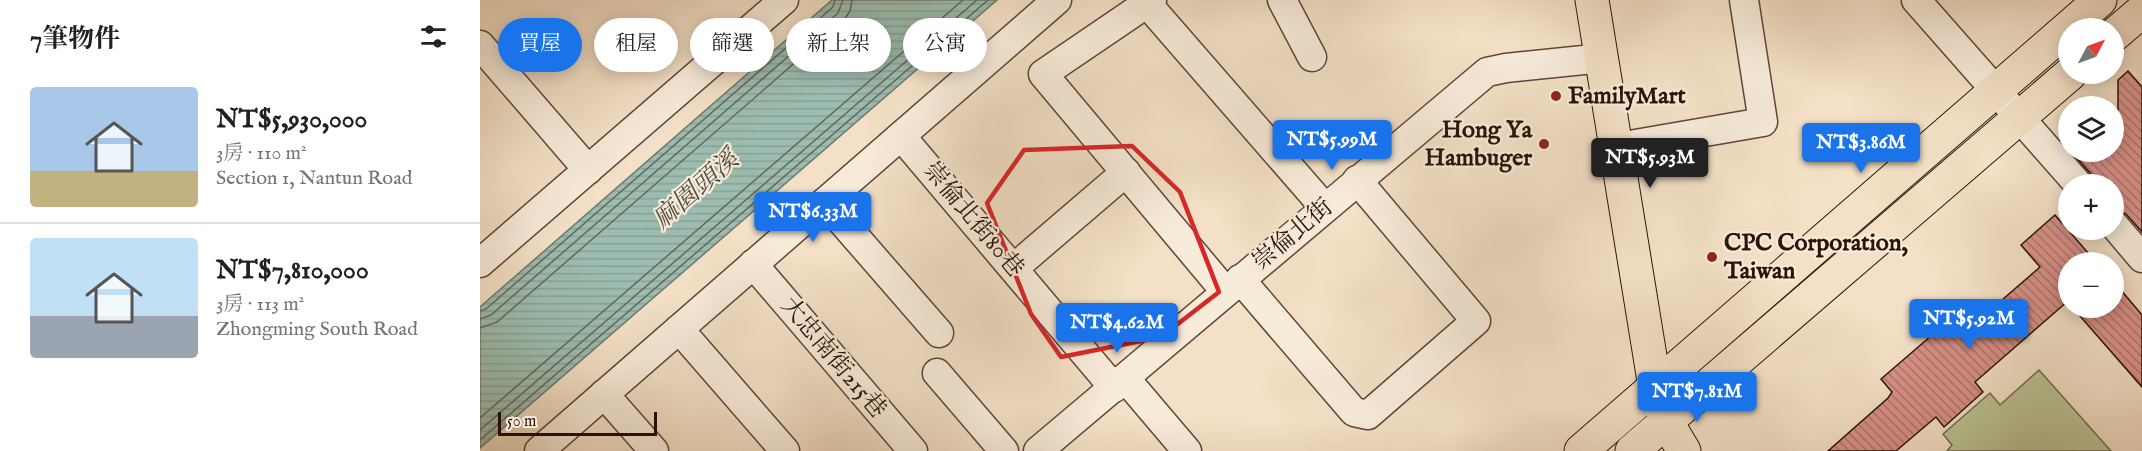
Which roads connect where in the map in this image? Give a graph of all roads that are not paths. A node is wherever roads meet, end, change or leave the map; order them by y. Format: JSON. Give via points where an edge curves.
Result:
{"nodes":[{"id":1,"x":1058,"y":0,"type":"edge"},
{"id":2,"x":1282,"y":0,"type":"edge"},
{"id":3,"x":1744,"y":0,"type":"edge"},
{"id":4,"x":1916,"y":0,"type":"edge"},
{"id":5,"x":2100,"y":0,"type":"edge"},
{"id":6,"x":1148,"y":1,"type":"edge"},
{"id":7,"x":1593,"y":1,"type":"edge"},
{"id":8,"x":766,"y":6,"type":"edge"},
{"id":9,"x":2142,"y":11,"type":"edge"},
{"id":10,"x":2124,"y":26,"type":"edge"},
{"id":11,"x":480,"y":45,"type":"edge"},
{"id":12,"x":1312,"y":57,"type":"dead end"},
{"id":13,"x":1603,"y":58,"type":"junction"},
{"id":14,"x":2058,"y":84,"type":"edge"},
{"id":15,"x":1995,"y":92,"type":"junction"},
{"id":16,"x":2020,"y":117,"type":"junction"},
{"id":17,"x":901,"y":136,"type":"junction"},
{"id":18,"x":1618,"y":147,"type":"junction"},
{"id":19,"x":588,"y":170,"type":"junction"},
{"id":20,"x":1126,"y":172,"type":"junction"},
{"id":21,"x":2069,"y":174,"type":"edge"},
{"id":22,"x":1357,"y":180,"type":"junction"},
{"id":23,"x":825,"y":202,"type":"junction"},
{"id":24,"x":1325,"y":208,"type":"junction"},
{"id":25,"x":2124,"y":237,"type":"edge"},
{"id":26,"x":2142,"y":258,"type":"edge"},
{"id":27,"x":480,"y":263,"type":"edge"},
{"id":28,"x":753,"y":264,"type":"junction"},
{"id":29,"x":1014,"y":268,"type":"junction"},
{"id":30,"x":1233,"y":285,"type":"junction"},
{"id":31,"x":679,"y":329,"type":"junction"},
{"id":32,"x":939,"y":333,"type":"dead end"},
{"id":33,"x":937,"y":373,"type":"dead end"},
{"id":34,"x":1119,"y":383,"type":"junction"},
{"id":35,"x":1655,"y":387,"type":"junction"},
{"id":36,"x":604,"y":394,"type":"junction"},
{"id":37,"x":1666,"y":421,"type":"junction"},
{"id":38,"x":539,"y":451,"type":"edge"},
{"id":39,"x":654,"y":451,"type":"edge"},
{"id":40,"x":785,"y":451,"type":"edge"},
{"id":41,"x":913,"y":451,"type":"edge"},
{"id":42,"x":1004,"y":451,"type":"edge"},
{"id":43,"x":1038,"y":451,"type":"edge"},
{"id":44,"x":1187,"y":451,"type":"edge"},
{"id":45,"x":1581,"y":451,"type":"edge"},
{"id":46,"x":1632,"y":451,"type":"edge"},
{"id":47,"x":1684,"y":451,"type":"edge"}],
"edges":[{"from":1,"to":17,"type":"street"},
{"from":2,"to":12,"type":"street"},
{"from":3,"to":18,"type":"street","via":[[1763,122]]},
{"from":4,"to":15,"type":"street"},
{"from":5,"to":15,"type":"main road"},
{"from":6,"to":20,"type":"street","via":[[1043,74]]},
{"from":6,"to":24,"type":"street"},
{"from":7,"to":13,"type":"main road"},
{"from":8,"to":19,"type":"street"},
{"from":9,"to":10,"type":"main road"},
{"from":11,"to":19,"type":"street"},
{"from":13,"to":18,"type":"main road"},
{"from":13,"to":22,"type":"street","name":"崇倫北街","via":[[1486,72]]},
{"from":14,"to":16,"type":"main road"},
{"from":15,"to":16,"type":"street"},
{"from":15,"to":35,"type":"main road"},
{"from":16,"to":21,"type":"street"},
{"from":16,"to":37,"type":"main road"},
{"from":17,"to":23,"type":"street"},
{"from":17,"to":29,"type":"street","name":"崇倫北街80巷"},
{"from":18,"to":35,"type":"main road"},
{"from":19,"to":27,"type":"street"},
{"from":20,"to":29,"type":"street"},
{"from":20,"to":30,"type":"street"},
{"from":22,"to":24,"type":"street","name":"崇倫北街"},
{"from":22,"to":30,"type":"street","via":[[1476,321],[1368,415],[1354,412]]},
{"from":23,"to":28,"type":"street"},
{"from":23,"to":32,"type":"street"},
{"from":24,"to":30,"type":"street","name":"崇倫北街"},
{"from":25,"to":26,"type":"street"},
{"from":28,"to":31,"type":"street"},
{"from":28,"to":41,"type":"street","name":"大忠南街215巷"},
{"from":29,"to":34,"type":"street","name":"崇倫北街80巷"},
{"from":30,"to":34,"type":"street","name":"崇倫北街"},
{"from":31,"to":36,"type":"street"},
{"from":31,"to":40,"type":"street"},
{"from":33,"to":42,"type":"street"},
{"from":34,"to":43,"type":"street","name":"崇倫北街"},
{"from":34,"to":44,"type":"street","name":"崇倫北街80巷"},
{"from":35,"to":37,"type":"main road"},
{"from":35,"to":45,"type":"main road"},
{"from":36,"to":38,"type":"street"},
{"from":36,"to":39,"type":"street"},
{"from":37,"to":46,"type":"main road"},
{"from":37,"to":47,"type":"main road"}]}
